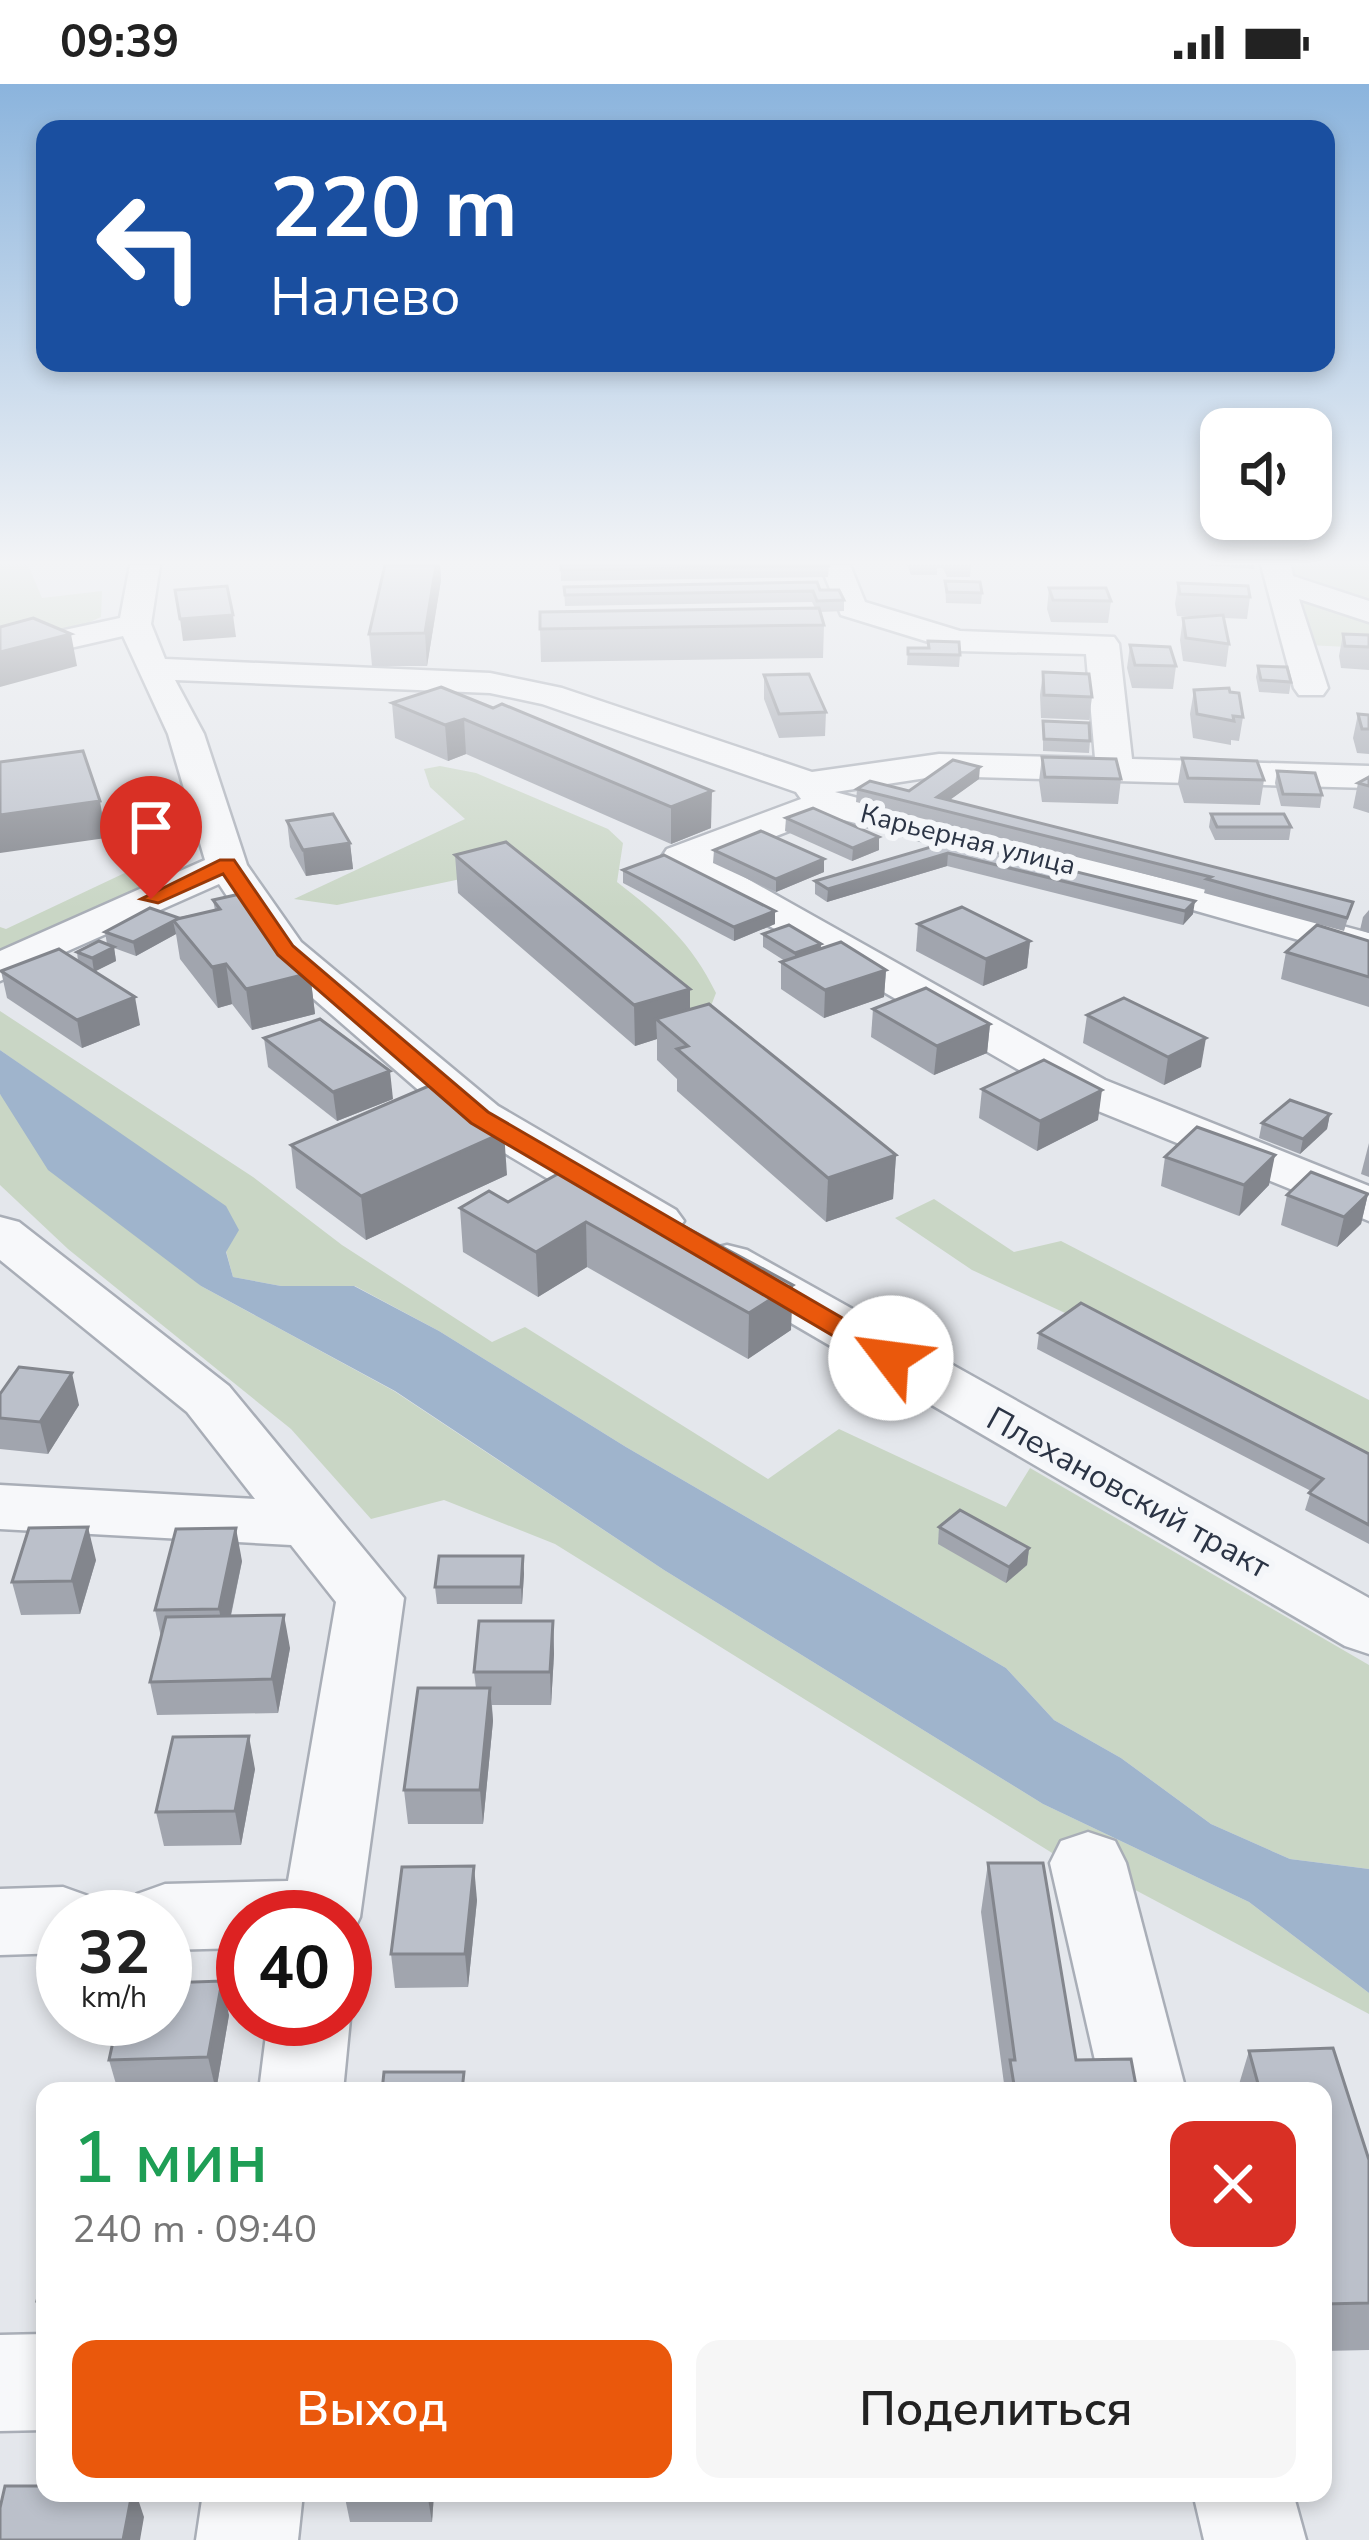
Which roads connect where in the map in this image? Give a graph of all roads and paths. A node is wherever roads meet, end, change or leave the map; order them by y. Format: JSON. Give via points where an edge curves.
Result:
{"nodes":[{"id":1,"x":158,"y":680,"type":"edge"},
{"id":2,"x":408,"y":680,"type":"edge"},
{"id":3,"x":1105,"y":680,"type":"edge"},
{"id":4,"x":1309,"y":680,"type":"edge"},
{"id":5,"x":1311,"y":688,"type":"dead end"},
{"id":6,"x":1114,"y":767,"type":"junction"},
{"id":7,"x":1369,"y":776,"type":"edge"},
{"id":8,"x":817,"y":794,"type":"junction"},
{"id":9,"x":227,"y":865,"type":"junction"},
{"id":10,"x":1369,"y":947,"type":"edge"},
{"id":11,"x":0,"y":968,"type":"edge"},
{"id":12,"x":1369,"y":1204,"type":"edge"},
{"id":13,"x":0,"y":1233,"type":"edge"},
{"id":14,"x":0,"y":1507,"type":"edge"},
{"id":15,"x":310,"y":1524,"type":"junction"},
{"id":16,"x":1369,"y":1629,"type":"edge"},
{"id":17,"x":1088,"y":1863,"type":"dead end"},
{"id":18,"x":325,"y":1890,"type":"edge"},
{"id":19,"x":36,"y":1921,"type":"edge"},
{"id":20,"x":0,"y":1922,"type":"edge"},
{"id":21,"x":306,"y":2046,"type":"edge"},
{"id":22,"x":302,"y":2082,"type":"edge"},
{"id":23,"x":1142,"y":2082,"type":"edge"},
{"id":24,"x":36,"y":2382,"type":"edge"},
{"id":25,"x":0,"y":2383,"type":"edge"},
{"id":26,"x":252,"y":2502,"type":"edge"},
{"id":27,"x":1245,"y":2502,"type":"edge"},
{"id":28,"x":247,"y":2540,"type":"edge"},
{"id":29,"x":1255,"y":2540,"type":"edge"}],
"edges":[{"from":1,"to":9,"type":"street","name":"Плехановский тракт","via":[[186,734]]},
{"from":2,"to":8,"type":"street","name":"Карьерная улица","via":[[550,695]]},
{"from":3,"to":6,"type":"street"},
{"from":4,"to":5,"type":"street"},
{"from":6,"to":7,"type":"street"},
{"from":6,"to":8,"type":"street","via":[[939,765]]},
{"from":8,"to":10,"type":"street","name":"Карьерная улица"},
{"from":8,"to":12,"type":"street","via":[[681,858],[1088,1090]]},
{"from":9,"to":11,"type":"street"},
{"from":9,"to":16,"type":"street","name":"Плехановский тракт","via":[[285,951],[480,1118]]},
{"from":13,"to":15,"type":"street","via":[[208,1399]]},
{"from":14,"to":15,"type":"street"},
{"from":15,"to":18,"type":"street","via":[[370,1598]]},
{"from":17,"to":23,"type":"street"},
{"from":19,"to":20,"type":"street"},
{"from":21,"to":22,"type":"street"},
{"from":24,"to":25,"type":"street"},
{"from":26,"to":28,"type":"street"},
{"from":27,"to":29,"type":"street"}]}
